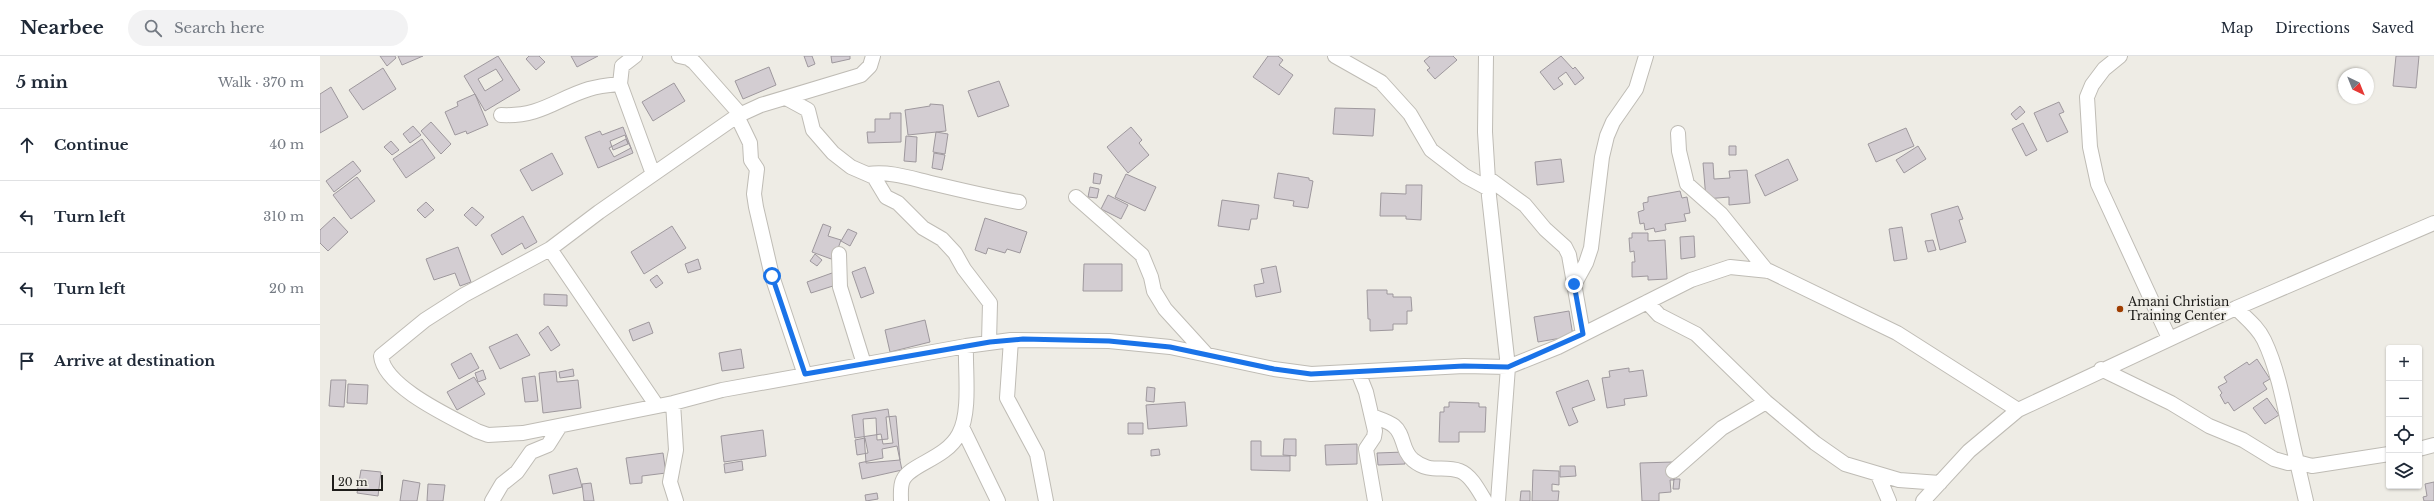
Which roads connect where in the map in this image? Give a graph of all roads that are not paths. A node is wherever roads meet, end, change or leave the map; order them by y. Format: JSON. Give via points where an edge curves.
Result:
{"nodes":[{"id":1,"x":635,"y":56,"type":"edge"},
{"id":2,"x":680,"y":56,"type":"edge"},
{"id":3,"x":873,"y":56,"type":"edge"},
{"id":4,"x":1334,"y":56,"type":"edge"},
{"id":5,"x":1486,"y":56,"type":"edge"},
{"id":6,"x":1646,"y":56,"type":"edge"},
{"id":7,"x":2120,"y":56,"type":"edge"},
{"id":8,"x":620,"y":84,"type":"junction"},
{"id":9,"x":786,"y":98,"type":"junction"},
{"id":10,"x":501,"y":115,"type":"dead end"},
{"id":11,"x":738,"y":115,"type":"junction"},
{"id":12,"x":1678,"y":133,"type":"dead end"},
{"id":13,"x":653,"y":174,"type":"junction"},
{"id":14,"x":868,"y":174,"type":"junction"},
{"id":15,"x":1488,"y":183,"type":"junction"},
{"id":16,"x":1076,"y":197,"type":"dead end"},
{"id":17,"x":1018,"y":202,"type":"dead end"},
{"id":18,"x":2434,"y":223,"type":"edge"},
{"id":19,"x":550,"y":249,"type":"junction"},
{"id":20,"x":839,"y":254,"type":"dead end"},
{"id":21,"x":1767,"y":271,"type":"junction"},
{"id":22,"x":1574,"y":285,"type":"junction"},
{"id":23,"x":1647,"y":302,"type":"junction"},
{"id":24,"x":2236,"y":308,"type":"junction"},
{"id":25,"x":1583,"y":334,"type":"junction"},
{"id":26,"x":2169,"y":338,"type":"junction"},
{"id":27,"x":1011,"y":340,"type":"junction"},
{"id":28,"x":990,"y":342,"type":"junction"},
{"id":29,"x":966,"y":346,"type":"junction"},
{"id":30,"x":1206,"y":354,"type":"junction"},
{"id":31,"x":864,"y":364,"type":"junction"},
{"id":32,"x":1508,"y":367,"type":"junction"},
{"id":33,"x":2101,"y":370,"type":"junction"},
{"id":34,"x":1358,"y":372,"type":"junction"},
{"id":35,"x":805,"y":374,"type":"junction"},
{"id":36,"x":1766,"y":402,"type":"junction"},
{"id":37,"x":673,"y":403,"type":"junction"},
{"id":38,"x":657,"y":406,"type":"junction"},
{"id":39,"x":2018,"y":410,"type":"junction"},
{"id":40,"x":1372,"y":416,"type":"junction"},
{"id":41,"x":560,"y":426,"type":"junction"},
{"id":42,"x":962,"y":426,"type":"junction"},
{"id":43,"x":2434,"y":446,"type":"edge"},
{"id":44,"x":2422,"y":448,"type":"edge"},
{"id":45,"x":2386,"y":454,"type":"edge"},
{"id":46,"x":2297,"y":462,"type":"junction"},
{"id":47,"x":1673,"y":471,"type":"dead end"},
{"id":48,"x":1878,"y":475,"type":"junction"},
{"id":49,"x":1940,"y":483,"type":"junction"},
{"id":50,"x":492,"y":501,"type":"edge"},
{"id":51,"x":676,"y":501,"type":"edge"},
{"id":52,"x":901,"y":501,"type":"edge"},
{"id":53,"x":998,"y":501,"type":"edge"},
{"id":54,"x":1046,"y":501,"type":"edge"},
{"id":55,"x":1375,"y":501,"type":"edge"},
{"id":56,"x":1485,"y":501,"type":"edge"},
{"id":57,"x":1498,"y":501,"type":"edge"},
{"id":58,"x":1889,"y":501,"type":"edge"},
{"id":59,"x":1923,"y":501,"type":"edge"},
{"id":60,"x":2306,"y":501,"type":"edge"}],
"edges":[{"from":1,"to":8,"type":"street","via":[[622,66]]},
{"from":2,"to":11,"type":"street","via":[[694,62]]},
{"from":3,"to":9,"type":"street","via":[[870,66],[861,75]]},
{"from":4,"to":15,"type":"street","via":[[1381,82],[1410,114],[1431,150],[1465,176]]},
{"from":5,"to":15,"type":"street","via":[[1485,132]]},
{"from":6,"to":22,"type":"street","via":[[1636,89],[1613,122],[1607,136],[1591,248],[1586,264]]},
{"from":7,"to":26,"type":"street","via":[[2104,69],[2087,97],[2090,147],[2098,184]]},
{"from":8,"to":10,"type":"street","via":[[589,89],[540,111],[514,116]]},
{"from":8,"to":13,"type":"street"},
{"from":9,"to":11,"type":"street"},
{"from":9,"to":14,"type":"street","via":[[808,110],[813,130],[833,153],[851,167]]},
{"from":11,"to":13,"type":"street"},
{"from":11,"to":35,"type":"street","via":[[750,143],[750,160],[757,169],[754,194],[772,276]]},
{"from":12,"to":21,"type":"street","via":[[1686,184],[1721,214]]},
{"from":13,"to":19,"type":"street"},
{"from":14,"to":17,"type":"street","via":[[884,172]]},
{"from":14,"to":28,"type":"street","via":[[878,180],[886,197],[898,203],[923,228],[942,239],[958,256],[964,269],[990,304]]},
{"from":15,"to":22,"type":"street","via":[[1516,197],[1565,247],[1569,255]]},
{"from":15,"to":32,"type":"street"},
{"from":16,"to":30,"type":"street","via":[[1142,255],[1154,291],[1165,309]]},
{"from":18,"to":24,"type":"street"},
{"from":19,"to":38,"type":"street"},
{"from":19,"to":41,"type":"street","via":[[464,295],[426,320],[381,356],[381,362],[389,374],[408,392],[488,436]]},
{"from":20,"to":31,"type":"street","via":[[840,287]]},
{"from":21,"to":23,"type":"street","via":[[1730,267],[1718,269]]},
{"from":21,"to":39,"type":"street","via":[[1897,333]]},
{"from":22,"to":25,"type":"street"},
{"from":23,"to":25,"type":"street"},
{"from":23,"to":36,"type":"street","via":[[1659,315],[1696,334]]},
{"from":24,"to":26,"type":"street"},
{"from":24,"to":46,"type":"street","via":[[2255,326],[2264,339],[2274,368]]},
{"from":25,"to":32,"type":"street"},
{"from":26,"to":33,"type":"street"},
{"from":27,"to":28,"type":"street"},
{"from":27,"to":30,"type":"street","via":[[1109,341],[1170,347]]},
{"from":27,"to":54,"type":"street","via":[[1006,398],[1037,454]]},
{"from":28,"to":29,"type":"street"},
{"from":29,"to":31,"type":"street"},
{"from":29,"to":42,"type":"street","via":[[966,400]]},
{"from":30,"to":34,"type":"street","via":[[1274,369],[1311,374]]},
{"from":31,"to":35,"type":"street"},
{"from":32,"to":34,"type":"street","via":[[1464,366]]},
{"from":32,"to":57,"type":"street"},
{"from":33,"to":39,"type":"street"},
{"from":33,"to":46,"type":"street","via":[[2171,403],[2209,426],[2243,440],[2274,458],[2288,463]]},
{"from":34,"to":40,"type":"street"},
{"from":35,"to":37,"type":"street","via":[[722,390]]},
{"from":36,"to":47,"type":"street","via":[[1722,428]]},
{"from":36,"to":48,"type":"street","via":[[1815,443],[1845,464]]},
{"from":37,"to":38,"type":"street"},
{"from":37,"to":51,"type":"street","via":[[676,450],[670,482],[672,496]]},
{"from":38,"to":41,"type":"street"},
{"from":39,"to":49,"type":"street","via":[[1969,451]]},
{"from":40,"to":55,"type":"street","via":[[1374,437],[1366,449]]},
{"from":40,"to":56,"type":"street","via":[[1393,424],[1398,430],[1402,446],[1413,460],[1427,468],[1459,470],[1469,478]]},
{"from":41,"to":50,"type":"street","via":[[548,445],[531,452],[517,472],[502,484]]},
{"from":42,"to":52,"type":"street","via":[[960,434],[943,453],[910,472],[903,479]]},
{"from":42,"to":53,"type":"street"},
{"from":43,"to":44,"type":"street"},
{"from":45,"to":46,"type":"street","via":[[2312,466]]},
{"from":46,"to":60,"type":"street"},
{"from":48,"to":49,"type":"street","via":[[1899,480]]},
{"from":48,"to":58,"type":"street"},
{"from":49,"to":59,"type":"street"}]}
